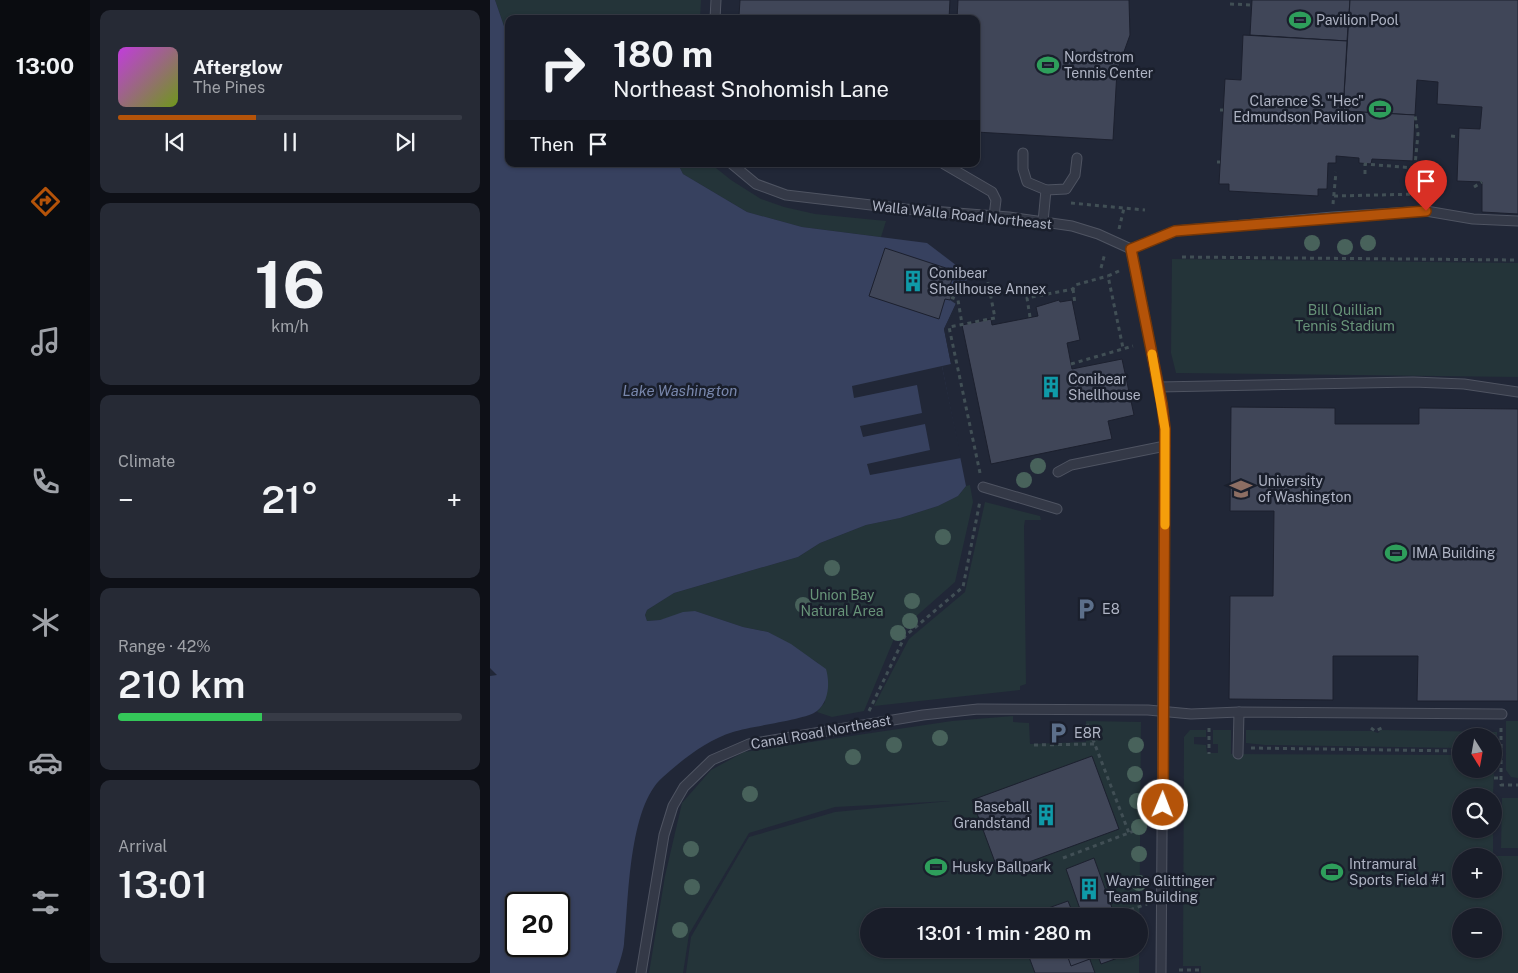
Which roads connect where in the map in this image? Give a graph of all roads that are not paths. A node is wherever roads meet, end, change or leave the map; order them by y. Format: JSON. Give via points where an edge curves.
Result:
{"nodes":[{"id":1,"x":716,"y":0,"type":"edge"},
{"id":2,"x":715,"y":15,"type":"edge"},
{"id":3,"x":1023,"y":153,"type":"dead end"},
{"id":4,"x":1077,"y":158,"type":"dead end"},
{"id":5,"x":736,"y":167,"type":"edge"},
{"id":6,"x":949,"y":167,"type":"edge"},
{"id":7,"x":1046,"y":190,"type":"junction"},
{"id":8,"x":994,"y":216,"type":"junction"},
{"id":9,"x":1518,"y":221,"type":"edge"},
{"id":10,"x":1043,"y":222,"type":"junction"},
{"id":11,"x":1131,"y":249,"type":"junction"},
{"id":12,"x":1159,"y":387,"type":"junction"},
{"id":13,"x":1518,"y":392,"type":"edge"},
{"id":14,"x":1165,"y":446,"type":"junction"},
{"id":15,"x":1058,"y":472,"type":"dead end"},
{"id":16,"x":982,"y":487,"type":"road end"},
{"id":17,"x":1057,"y":509,"type":"dead end"},
{"id":18,"x":1164,"y":710,"type":"junction"},
{"id":19,"x":1239,"y":712,"type":"junction"},
{"id":20,"x":1502,"y":714,"type":"road end"},
{"id":21,"x":1242,"y":751,"type":"road end"},
{"id":22,"x":641,"y":973,"type":"edge"},
{"id":23,"x":1161,"y":973,"type":"edge"}],
"edges":[{"from":1,"to":2,"type":"lane"},
{"from":3,"to":7,"type":"lane","via":[[1027,182]]},
{"from":4,"to":7,"type":"lane","via":[[1071,184],[1066,189]]},
{"from":5,"to":8,"type":"lane","name":"Walla Walla Road Northeast","via":[[756,184],[786,195]]},
{"from":6,"to":8,"type":"lane","via":[[992,192],[996,200]]},
{"from":7,"to":10,"type":"lane"},
{"from":8,"to":10,"type":"lane","name":"Walla Walla Road Northeast"},
{"from":9,"to":11,"type":"lane","via":[[1426,211],[1333,217],[1175,231]]},
{"from":10,"to":11,"type":"lane","name":"Walla Walla Road Northeast","via":[[1072,226]]},
{"from":11,"to":12,"type":"lane"},
{"from":12,"to":13,"type":"lane","via":[[1413,382],[1464,384]]},
{"from":12,"to":14,"type":"lane"},
{"from":14,"to":15,"type":"lane","via":[[1071,465]]},
{"from":14,"to":18,"type":"lane"},
{"from":16,"to":17,"type":"lane"},
{"from":18,"to":19,"type":"lane","name":"Canal Road Northeast","via":[[1191,714]]},
{"from":18,"to":22,"type":"lane","name":"Canal Road Northeast","via":[[978,709],[749,744],[712,760],[684,787],[668,819]]},
{"from":18,"to":23,"type":"lane"},
{"from":19,"to":20,"type":"lane","name":"Canal Road Northeast"},
{"from":19,"to":21,"type":"lane"}]}
